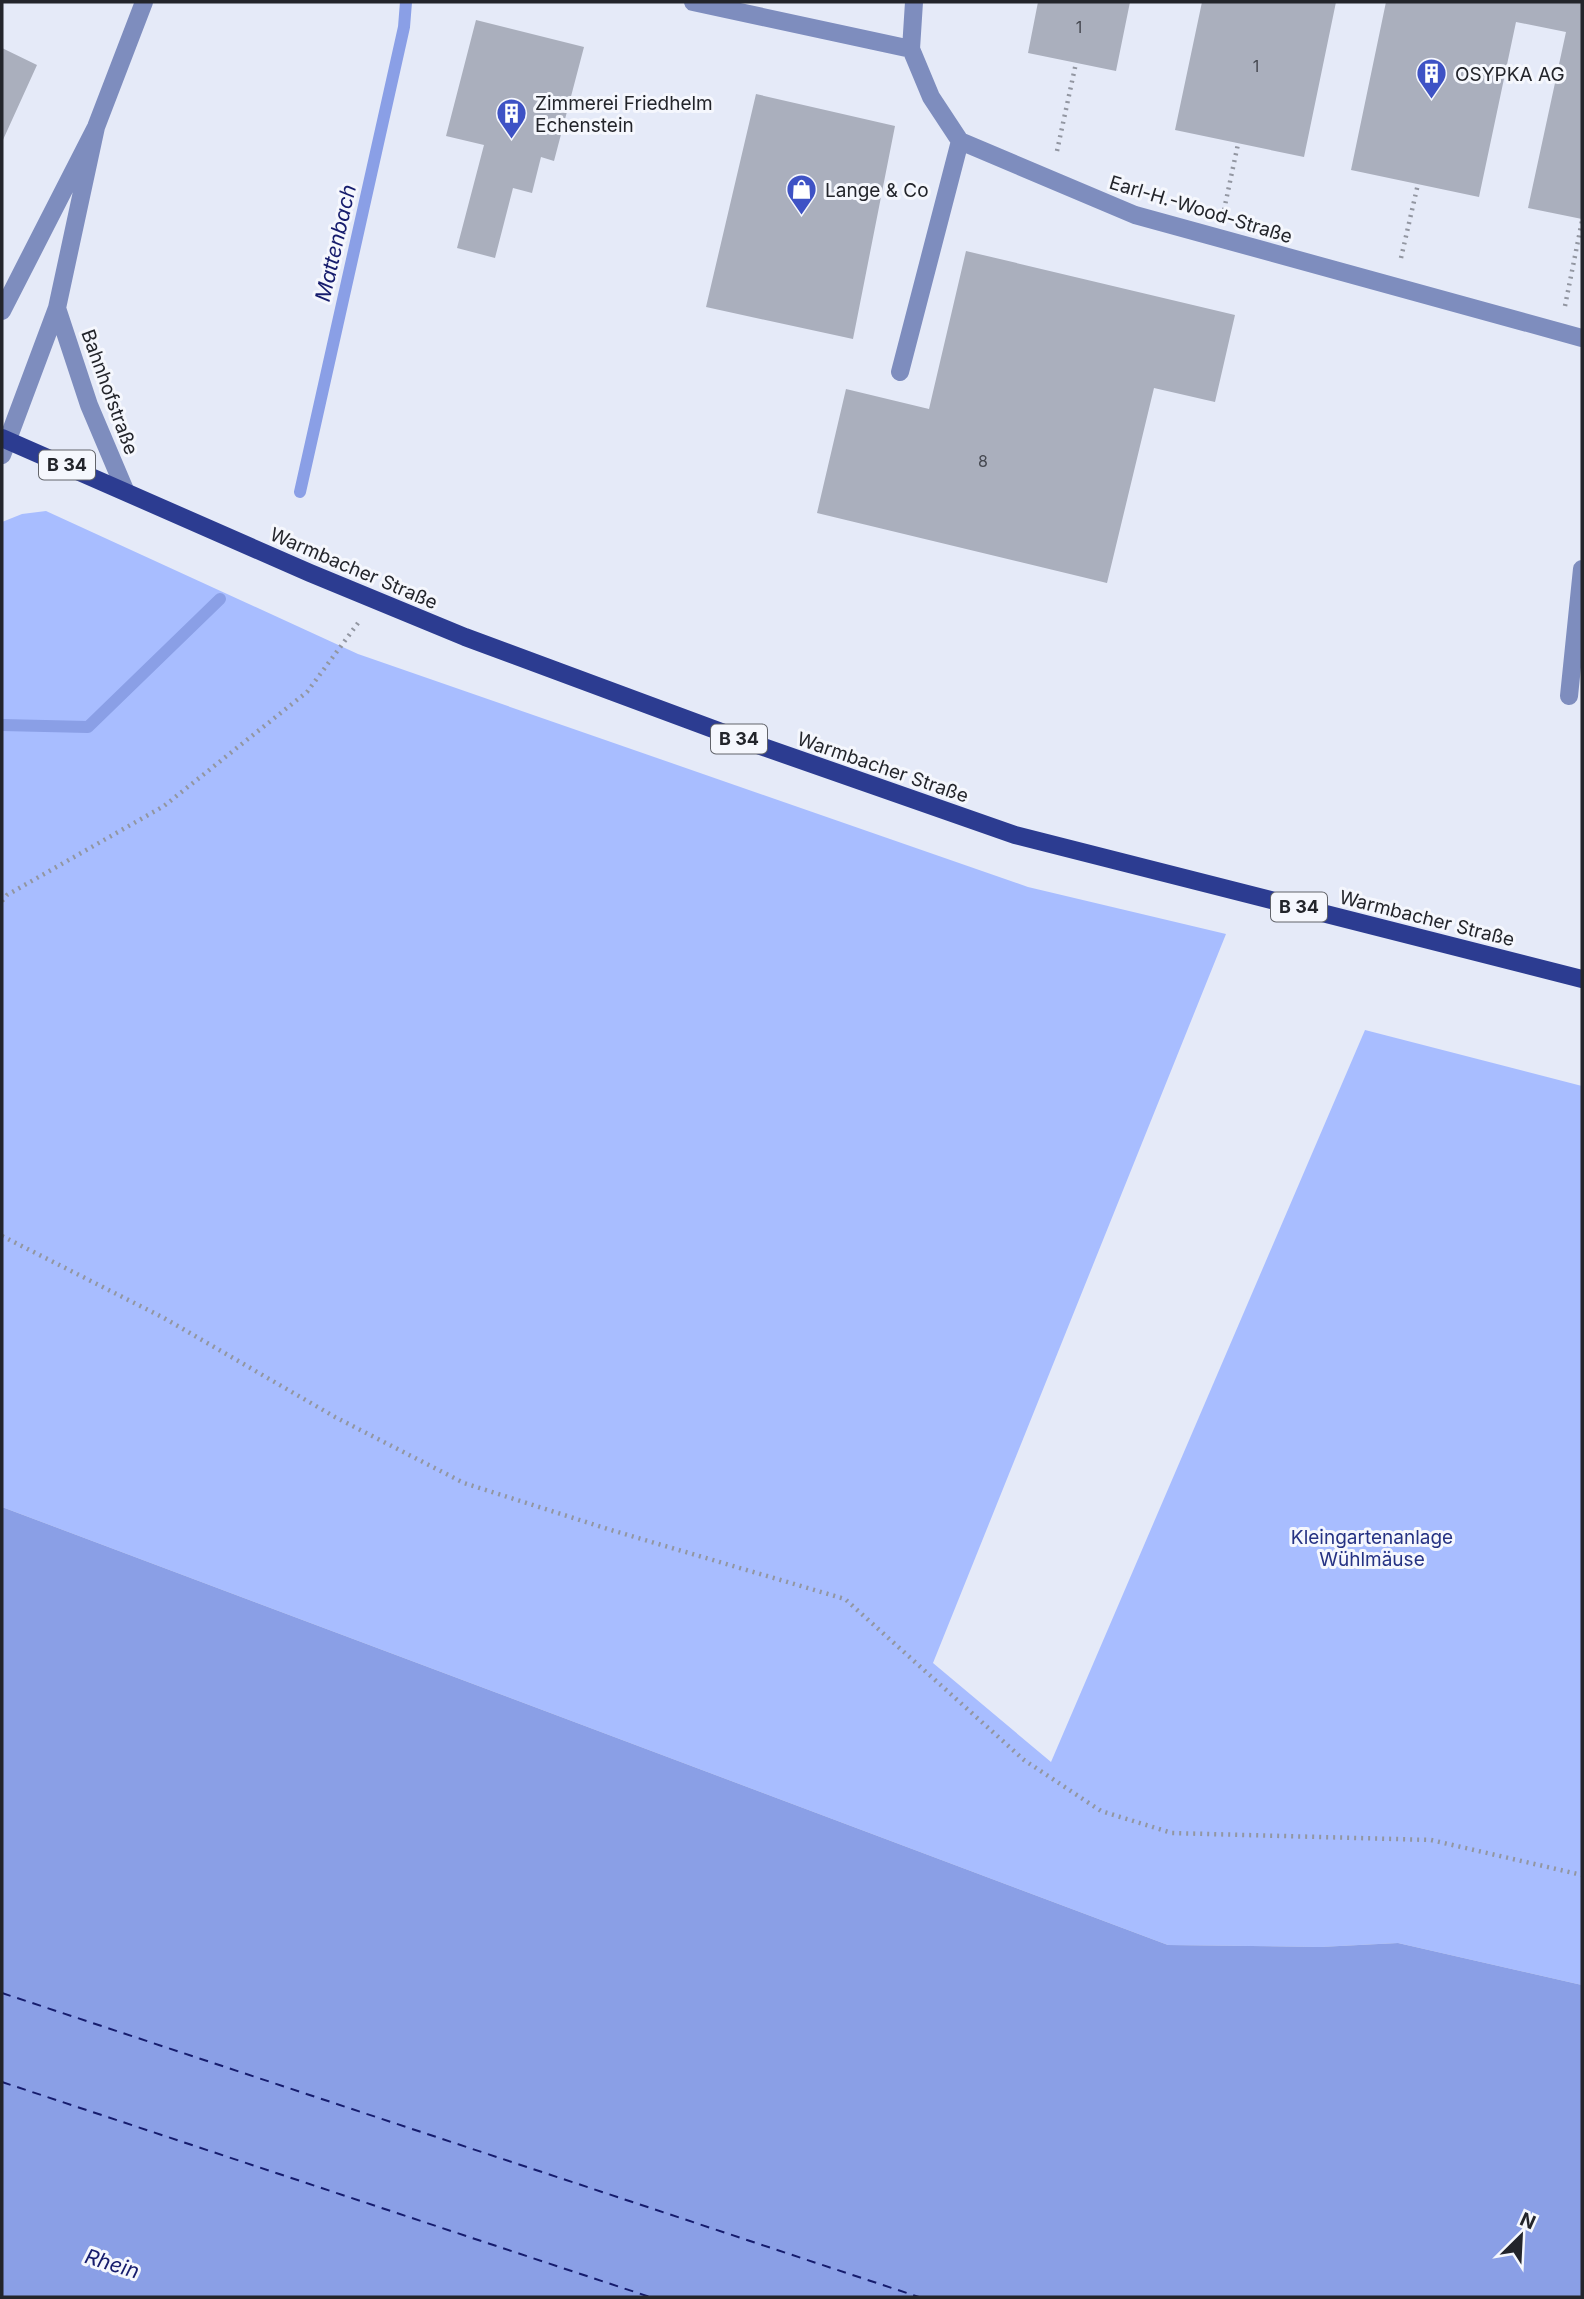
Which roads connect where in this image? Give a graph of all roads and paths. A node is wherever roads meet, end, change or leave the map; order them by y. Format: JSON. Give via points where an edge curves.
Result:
{"nodes":[{"id":1,"x":144,"y":2,"type":"edge"},
{"id":2,"x":692,"y":2,"type":"edge"},
{"id":3,"x":914,"y":2,"type":"edge"},
{"id":4,"x":911,"y":49,"type":"junction"},
{"id":5,"x":1076,"y":63,"type":"dead end"},
{"id":6,"x":96,"y":127,"type":"junction"},
{"id":7,"x":960,"y":141,"type":"junction"},
{"id":8,"x":1238,"y":144,"type":"dead end"},
{"id":9,"x":1051,"y":181,"type":"junction"},
{"id":10,"x":1418,"y":184,"type":"dead end"},
{"id":11,"x":1582,"y":221,"type":"edge"},
{"id":12,"x":1218,"y":238,"type":"junction"},
{"id":13,"x":1395,"y":286,"type":"junction"},
{"id":14,"x":57,"y":308,"type":"junction"},
{"id":15,"x":2,"y":311,"type":"edge"},
{"id":16,"x":1560,"y":332,"type":"junction"},
{"id":17,"x":1582,"y":338,"type":"edge"},
{"id":18,"x":900,"y":372,"type":"dead end"},
{"id":19,"x":4,"y":444,"type":"edge"},
{"id":20,"x":125,"y":490,"type":"junction"},
{"id":21,"x":1582,"y":569,"type":"edge"},
{"id":22,"x":375,"y":599,"type":"junction"},
{"id":23,"x":1569,"y":696,"type":"dead end"},
{"id":24,"x":2,"y":901,"type":"edge"},
{"id":25,"x":1582,"y":979,"type":"edge"},
{"id":26,"x":2,"y":1236,"type":"edge"},
{"id":27,"x":1582,"y":1875,"type":"edge"}],
"edges":[{"from":1,"to":6,"type":"street","name":"Bahnhofstraße"},
{"from":2,"to":4,"type":"street"},
{"from":3,"to":4,"type":"street"},
{"from":4,"to":7,"type":"street","via":[[931,97]]},
{"from":5,"to":9,"type":"path"},
{"from":6,"to":14,"type":"street","name":"Bahnhofstraße"},
{"from":6,"to":15,"type":"street","name":"Bahnhofstraße"},
{"from":7,"to":9,"type":"street","name":"Earl-H.-Wood-Straße"},
{"from":7,"to":18,"type":"street"},
{"from":8,"to":12,"type":"path"},
{"from":9,"to":12,"type":"street","name":"Earl-H.-Wood-Straße","via":[[1135,215]]},
{"from":10,"to":13,"type":"path"},
{"from":11,"to":16,"type":"path"},
{"from":12,"to":13,"type":"street","name":"Earl-H.-Wood-Straße"},
{"from":13,"to":16,"type":"street","name":"Earl-H.-Wood-Straße"},
{"from":14,"to":19,"type":"street","name":"Bahnhofstraße"},
{"from":14,"to":20,"type":"street","name":"Bahnhofstraße","via":[[89,405]]},
{"from":16,"to":17,"type":"street","name":"Earl-H.-Wood-Straße"},
{"from":19,"to":20,"type":"main road","name":"Warmbacher Straße","number":"B 34"},
{"from":20,"to":22,"type":"main road","name":"Warmbacher Straße","number":"B 34"},
{"from":21,"to":23,"type":"street"},
{"from":22,"to":24,"type":"path","via":[[307,692],[164,806]]},
{"from":22,"to":25,"type":"main road","name":"Warmbacher Straße","number":"B 34","via":[[707,727],[1015,835]]},
{"from":26,"to":27,"type":"path","via":[[140,1305],[335,1417],[464,1483],[845,1599],[1024,1759],[1101,1811],[1172,1833],[1431,1840]]}]}
